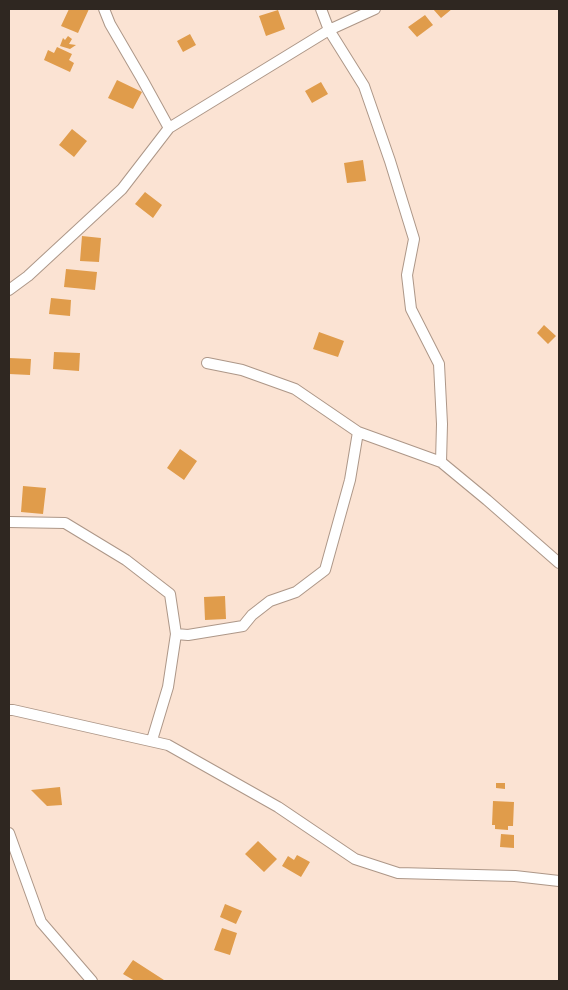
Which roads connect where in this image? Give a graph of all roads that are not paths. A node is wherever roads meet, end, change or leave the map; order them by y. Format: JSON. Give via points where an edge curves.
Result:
{"nodes":[{"id":1,"x":104,"y":9,"type":"edge"},
{"id":2,"x":321,"y":9,"type":"edge"},
{"id":3,"x":375,"y":9,"type":"edge"},
{"id":4,"x":329,"y":30,"type":"junction"},
{"id":5,"x":169,"y":128,"type":"junction"},
{"id":6,"x":9,"y":290,"type":"edge"},
{"id":7,"x":207,"y":363,"type":"dead end"},
{"id":8,"x":358,"y":432,"type":"junction"},
{"id":9,"x":441,"y":462,"type":"junction"},
{"id":10,"x":9,"y":522,"type":"edge"},
{"id":11,"x":559,"y":563,"type":"edge"},
{"id":12,"x":176,"y":634,"type":"junction"},
{"id":13,"x":9,"y":710,"type":"edge"},
{"id":14,"x":152,"y":740,"type":"junction"},
{"id":15,"x":9,"y":833,"type":"edge"},
{"id":16,"x":559,"y":881,"type":"edge"},
{"id":17,"x":92,"y":981,"type":"edge"}],
"edges":[{"from":1,"to":5,"type":"street"},
{"from":2,"to":4,"type":"street"},
{"from":3,"to":4,"type":"street"},
{"from":4,"to":5,"type":"street"},
{"from":4,"to":9,"type":"street","via":[[364,86],[414,239],[408,275],[411,309],[439,364]]},
{"from":5,"to":6,"type":"street","via":[[122,189]]},
{"from":7,"to":8,"type":"street","via":[[242,370],[295,389]]},
{"from":8,"to":9,"type":"street"},
{"from":8,"to":12,"type":"street","via":[[350,480],[325,570],[296,592],[270,601],[243,626]]},
{"from":9,"to":11,"type":"street"},
{"from":10,"to":12,"type":"street","via":[[66,523],[126,560],[170,594]]},
{"from":12,"to":14,"type":"street","via":[[168,687]]},
{"from":13,"to":14,"type":"street"},
{"from":14,"to":16,"type":"street","via":[[168,745],[278,807],[355,859],[398,873],[515,876]]},
{"from":15,"to":17,"type":"street","via":[[41,922]]}]}
